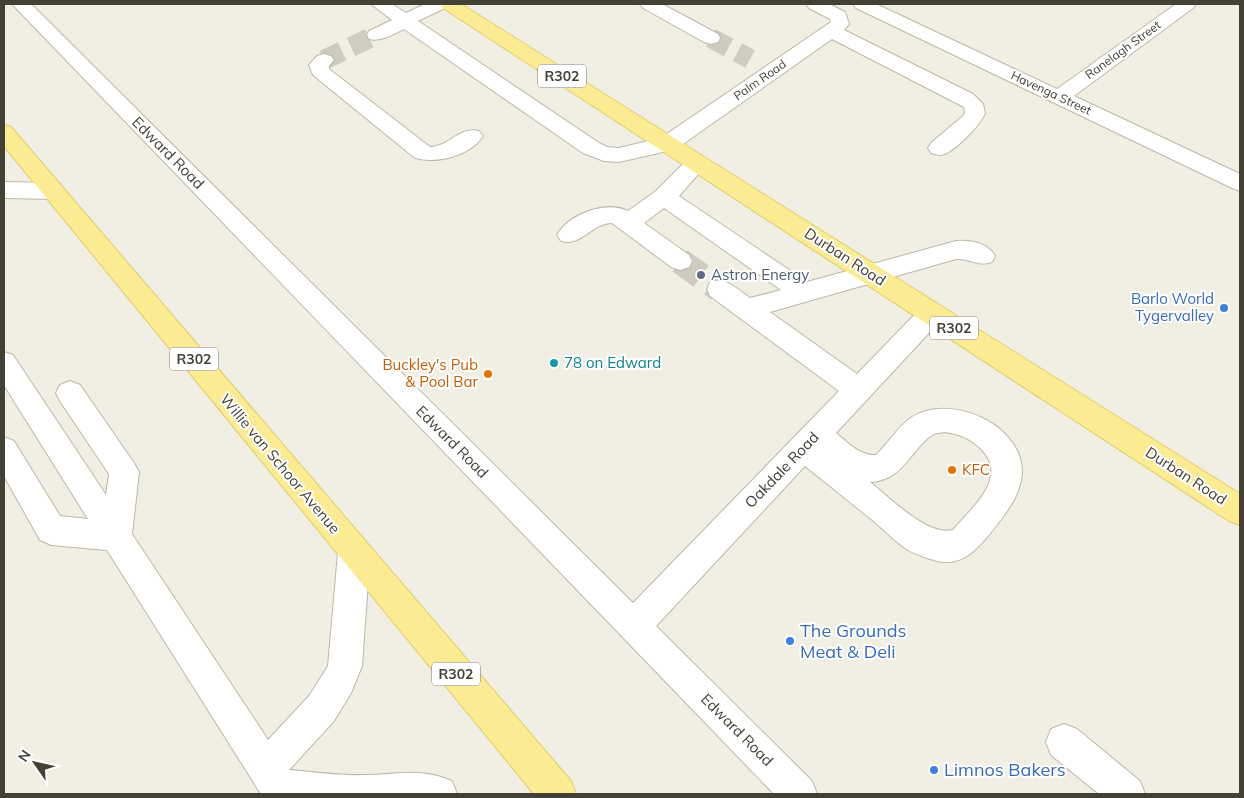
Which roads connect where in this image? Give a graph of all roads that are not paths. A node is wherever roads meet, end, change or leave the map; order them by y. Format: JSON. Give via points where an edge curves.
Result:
{"nodes":[{"id":1,"x":21,"y":4,"type":"edge"},
{"id":2,"x":380,"y":4,"type":"edge"},
{"id":3,"x":649,"y":4,"type":"edge"},
{"id":4,"x":815,"y":4,"type":"edge"},
{"id":5,"x":862,"y":4,"type":"edge"},
{"id":6,"x":1187,"y":4,"type":"edge"},
{"id":7,"x":452,"y":5,"type":"edge"},
{"id":8,"x":405,"y":20,"type":"junction"},
{"id":9,"x":833,"y":22,"type":"junction"},
{"id":10,"x":376,"y":35,"type":"tunnel mouth"},
{"id":11,"x":712,"y":38,"type":"tunnel mouth"},
{"id":12,"x":324,"y":60,"type":"dead end"},
{"id":13,"x":1059,"y":97,"type":"junction"},
{"id":14,"x":4,"y":132,"type":"edge"},
{"id":15,"x":472,"y":136,"type":"dead end"},
{"id":16,"x":668,"y":144,"type":"junction"},
{"id":17,"x":938,"y":148,"type":"dead end"},
{"id":18,"x":697,"y":163,"type":"junction"},
{"id":19,"x":1240,"y":183,"type":"edge"},
{"id":20,"x":4,"y":190,"type":"edge"},
{"id":21,"x":54,"y":191,"type":"junction"},
{"id":22,"x":664,"y":197,"type":"junction"},
{"id":23,"x":628,"y":223,"type":"junction"},
{"id":24,"x":569,"y":235,"type":"dead end"},
{"id":25,"x":983,"y":256,"type":"dead end"},
{"id":26,"x":680,"y":261,"type":"tunnel mouth"},
{"id":27,"x":871,"y":274,"type":"junction"},
{"id":28,"x":720,"y":289,"type":"tunnel mouth"},
{"id":29,"x":804,"y":293,"type":"junction"},
{"id":30,"x":748,"y":309,"type":"junction"},
{"id":31,"x":932,"y":313,"type":"junction"},
{"id":32,"x":4,"y":363,"type":"edge"},
{"id":33,"x":858,"y":390,"type":"junction"},
{"id":34,"x":70,"y":393,"type":"dead end"},
{"id":35,"x":810,"y":441,"type":"junction"},
{"id":36,"x":4,"y":450,"type":"edge"},
{"id":37,"x":1240,"y":511,"type":"edge"},
{"id":38,"x":116,"y":536,"type":"junction"},
{"id":39,"x":354,"y":553,"type":"junction"},
{"id":40,"x":633,"y":626,"type":"junction"},
{"id":41,"x":1064,"y":742,"type":"dead end"},
{"id":42,"x":275,"y":784,"type":"edge"},
{"id":43,"x":439,"y":794,"type":"edge"},
{"id":44,"x":558,"y":794,"type":"edge"},
{"id":45,"x":800,"y":794,"type":"edge"},
{"id":46,"x":1127,"y":794,"type":"edge"}],
"edges":[{"from":1,"to":40,"type":"street","name":"Edward Road"},
{"from":2,"to":8,"type":"street"},
{"from":3,"to":11,"type":"street"},
{"from":4,"to":9,"type":"street"},
{"from":5,"to":13,"type":"street","name":"Havenga Street"},
{"from":6,"to":13,"type":"street","name":"Ranelagh Street"},
{"from":7,"to":8,"type":"street"},
{"from":7,"to":16,"type":"main road","name":"Durban Road","number":"R302"},
{"from":8,"to":10,"type":"street"},
{"from":8,"to":16,"type":"street","via":[[597,152],[619,155]]},
{"from":9,"to":16,"type":"street","name":"Palm Road","via":[[765,67]]},
{"from":9,"to":17,"type":"street","via":[[974,105],[973,117]]},
{"from":12,"to":15,"type":"street","via":[[319,66],[320,71],[423,153],[443,153]]},
{"from":13,"to":19,"type":"street","name":"Havenga Street"},
{"from":14,"to":21,"type":"main road","name":"Willie van Schoor Avenue","number":"R302"},
{"from":16,"to":18,"type":"main road","name":"Durban Road","number":"R302"},
{"from":18,"to":22,"type":"street"},
{"from":18,"to":27,"type":"main road","name":"Durban Road","number":"R302"},
{"from":20,"to":21,"type":"street"},
{"from":21,"to":39,"type":"main road","name":"Willie van Schoor Avenue","number":"R302"},
{"from":22,"to":23,"type":"street"},
{"from":22,"to":29,"type":"street"},
{"from":23,"to":24,"type":"street","via":[[618,216],[604,214]]},
{"from":23,"to":26,"type":"street"},
{"from":25,"to":27,"type":"street","via":[[969,249],[956,250]]},
{"from":27,"to":29,"type":"street"},
{"from":27,"to":31,"type":"main road","name":"Durban Road","number":"R302"},
{"from":28,"to":30,"type":"street"},
{"from":29,"to":30,"type":"street"},
{"from":30,"to":33,"type":"street"},
{"from":31,"to":33,"type":"street","name":"Oakdale Road"},
{"from":31,"to":37,"type":"main road","name":"Durban Road","number":"R302"},
{"from":32,"to":38,"type":"street"},
{"from":33,"to":35,"type":"street","name":"Oakdale Road"},
{"from":34,"to":38,"type":"street","via":[[124,472]]},
{"from":35,"to":35,"type":"street","via":[[871,470],[887,464],[920,427],[931,421],[959,421],[986,434],[998,446],[1008,475],[1005,488],[964,541],[943,547],[919,539]]},
{"from":35,"to":40,"type":"street","name":"Oakdale Road"},
{"from":36,"to":38,"type":"street","via":[[51,530]]},
{"from":38,"to":42,"type":"street"},
{"from":39,"to":42,"type":"street","via":[[345,666],[340,683]]},
{"from":39,"to":44,"type":"main road","name":"Willie van Schoor Avenue","number":"R302"},
{"from":40,"to":45,"type":"street","name":"Edward Road"},
{"from":41,"to":46,"type":"street"},
{"from":42,"to":43,"type":"street","via":[[363,794],[420,790]]}]}
